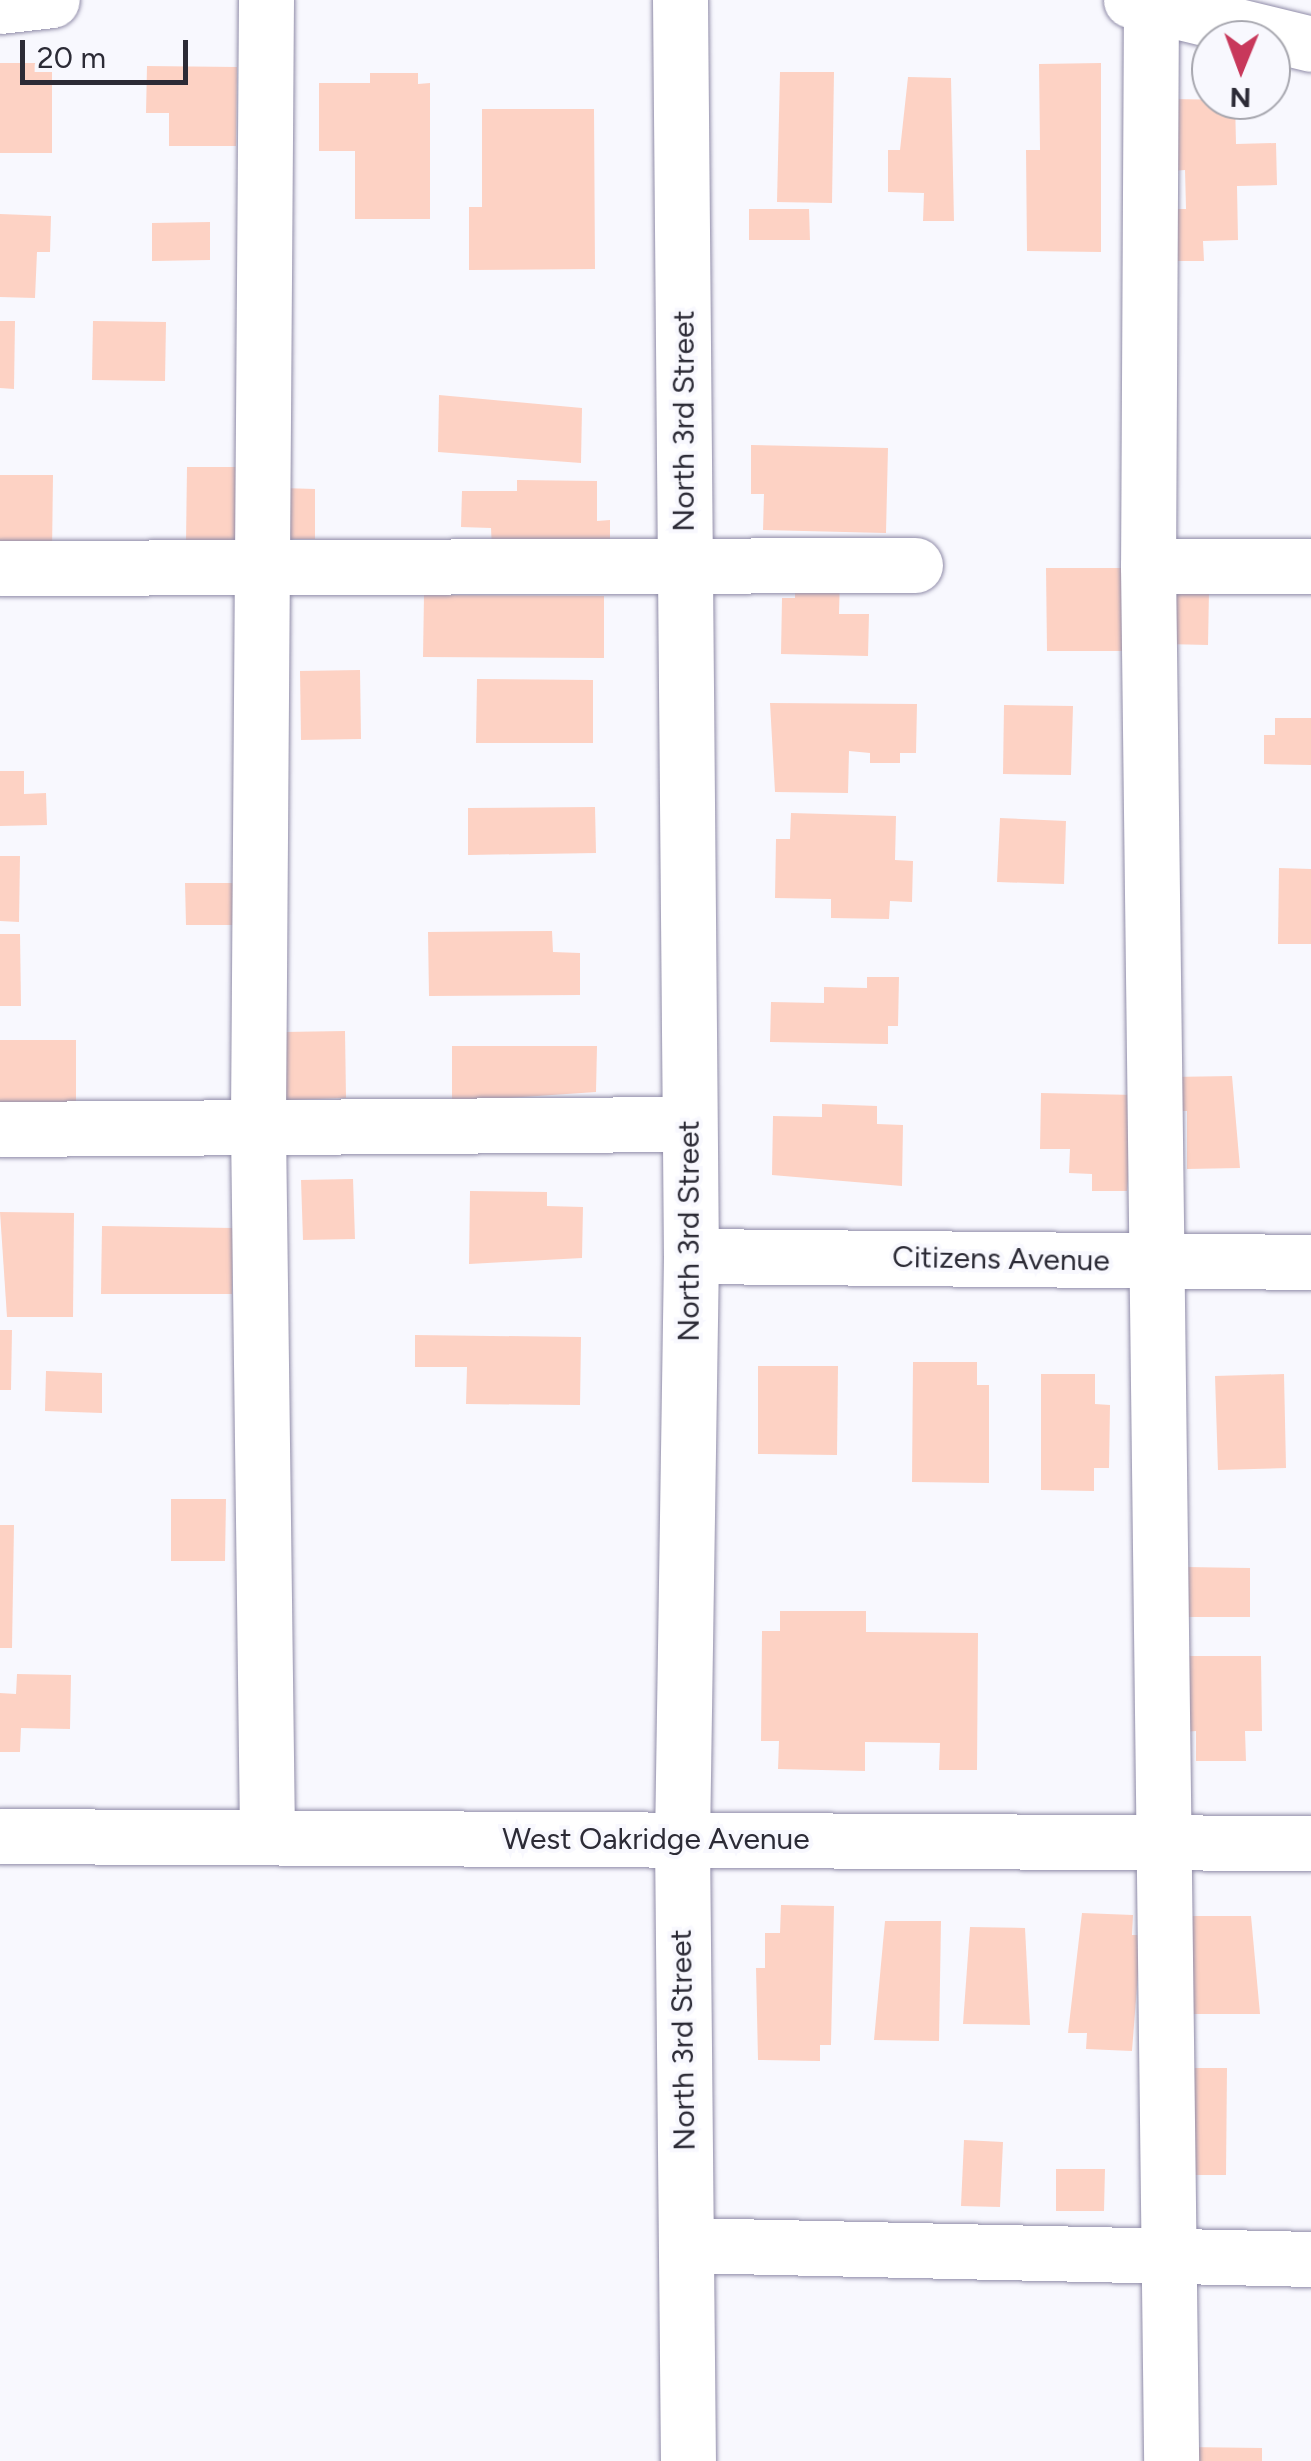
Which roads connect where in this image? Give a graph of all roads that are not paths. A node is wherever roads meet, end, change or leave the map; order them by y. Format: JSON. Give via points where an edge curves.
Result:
{"nodes":[{"id":1,"x":52,"y":0,"type":"edge"},
{"id":2,"x":266,"y":0,"type":"edge"},
{"id":3,"x":680,"y":0,"type":"edge"},
{"id":4,"x":1141,"y":1,"type":"edge"},
{"id":5,"x":0,"y":6,"type":"edge"},
{"id":6,"x":1311,"y":44,"type":"edge"},
{"id":7,"x":915,"y":565,"type":"dead end"},
{"id":8,"x":1148,"y":566,"type":"junction"},
{"id":9,"x":1311,"y":566,"type":"edge"},
{"id":10,"x":0,"y":568,"type":"edge"},
{"id":11,"x":685,"y":569,"type":"junction"},
{"id":12,"x":258,"y":571,"type":"junction"},
{"id":13,"x":689,"y":1124,"type":"junction"},
{"id":14,"x":258,"y":1128,"type":"junction"},
{"id":15,"x":0,"y":1129,"type":"edge"},
{"id":16,"x":691,"y":1256,"type":"junction"},
{"id":17,"x":1156,"y":1261,"type":"junction"},
{"id":18,"x":1311,"y":1262,"type":"edge"},
{"id":19,"x":0,"y":1836,"type":"edge"},
{"id":20,"x":267,"y":1836,"type":"junction"},
{"id":21,"x":682,"y":1839,"type":"junction"},
{"id":22,"x":1162,"y":1843,"type":"junction"},
{"id":23,"x":1311,"y":1844,"type":"edge"},
{"id":24,"x":686,"y":2245,"type":"junction"},
{"id":25,"x":1311,"y":2259,"type":"edge"},
{"id":26,"x":1170,"y":2260,"type":"junction"},
{"id":27,"x":688,"y":2461,"type":"edge"},
{"id":28,"x":1171,"y":2461,"type":"edge"}],
"edges":[{"from":1,"to":5,"type":"street"},
{"from":2,"to":12,"type":"street"},
{"from":3,"to":11,"type":"street","name":"North 3rd Street"},
{"from":4,"to":6,"type":"street"},
{"from":4,"to":8,"type":"street"},
{"from":7,"to":11,"type":"street"},
{"from":8,"to":9,"type":"street"},
{"from":8,"to":17,"type":"street"},
{"from":10,"to":12,"type":"street"},
{"from":11,"to":12,"type":"street"},
{"from":11,"to":13,"type":"street","name":"North 3rd Street"},
{"from":12,"to":14,"type":"street"},
{"from":13,"to":14,"type":"street"},
{"from":13,"to":16,"type":"street","name":"North 3rd Street"},
{"from":14,"to":15,"type":"street"},
{"from":14,"to":20,"type":"street"},
{"from":16,"to":17,"type":"street","name":"Citizens Avenue"},
{"from":16,"to":21,"type":"street","name":"North 3rd Street"},
{"from":17,"to":18,"type":"street","name":"Citizens Avenue"},
{"from":17,"to":22,"type":"street"},
{"from":19,"to":20,"type":"street","name":"West Oakridge Avenue"},
{"from":20,"to":21,"type":"street","name":"West Oakridge Avenue"},
{"from":21,"to":22,"type":"street","name":"West Oakridge Avenue"},
{"from":21,"to":24,"type":"street","name":"North 3rd Street"},
{"from":22,"to":23,"type":"street","name":"West Oakridge Avenue"},
{"from":22,"to":26,"type":"street"},
{"from":24,"to":26,"type":"street"},
{"from":24,"to":27,"type":"street","name":"North 3rd Street"},
{"from":25,"to":26,"type":"street"},
{"from":26,"to":28,"type":"street"}]}
